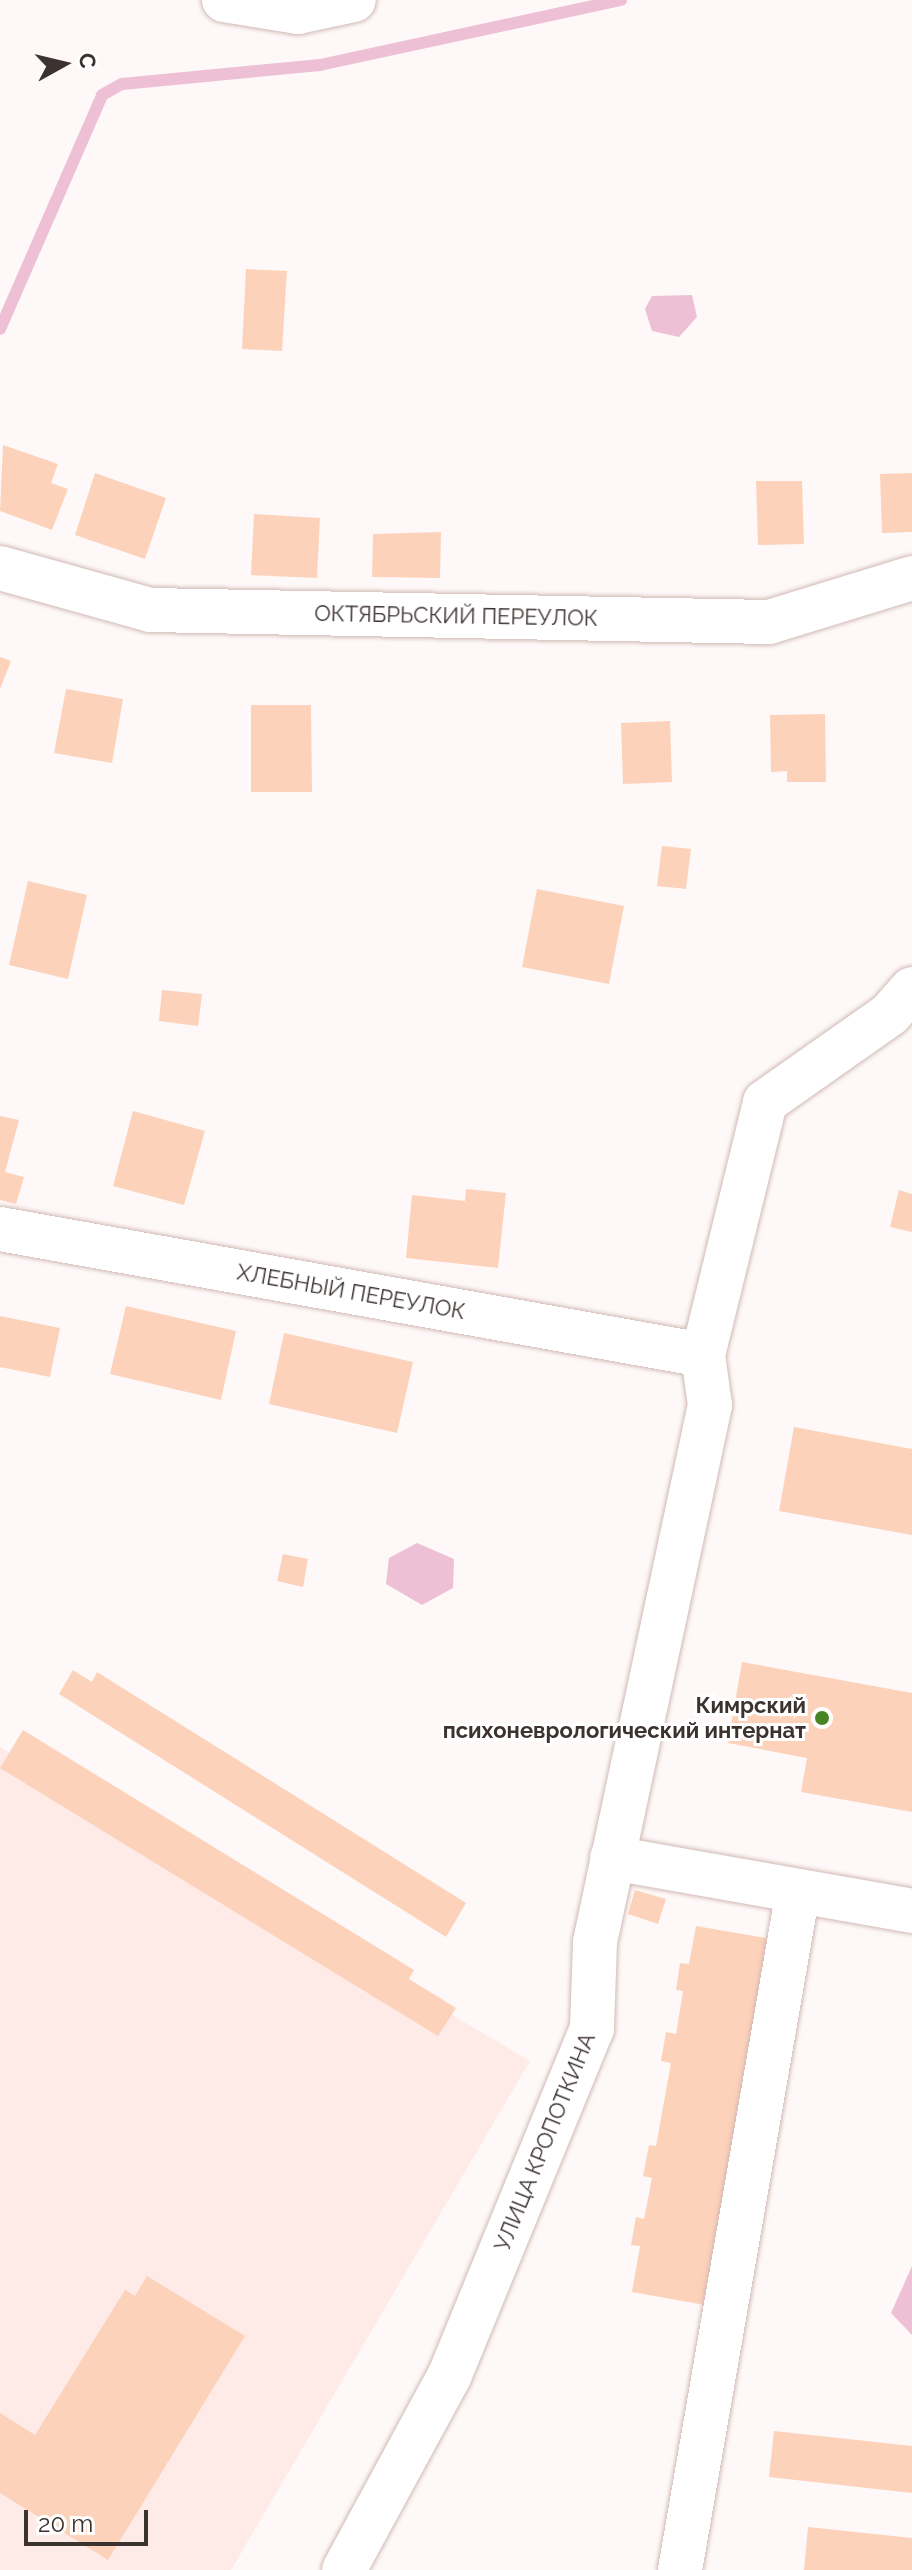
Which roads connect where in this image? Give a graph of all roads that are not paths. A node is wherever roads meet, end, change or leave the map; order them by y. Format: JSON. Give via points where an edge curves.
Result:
{"nodes":[{"id":1,"x":224,"y":0,"type":"edge"},
{"id":2,"x":354,"y":0,"type":"edge"},
{"id":3,"x":0,"y":568,"type":"edge"},
{"id":4,"x":912,"y":578,"type":"edge"},
{"id":5,"x":910,"y":987,"type":"edge"},
{"id":6,"x":0,"y":1229,"type":"edge"},
{"id":7,"x":703,"y":1355,"type":"junction"},
{"id":8,"x":612,"y":1858,"type":"junction"},
{"id":9,"x":798,"y":1891,"type":"junction"},
{"id":10,"x":912,"y":1911,"type":"edge"},
{"id":11,"x":344,"y":2570,"type":"edge"},
{"id":12,"x":680,"y":2570,"type":"edge"}],
"edges":[{"from":1,"to":2,"type":"street","via":[[298,12]]},
{"from":3,"to":4,"type":"street","name":"ОКТЯБРЬСКИЙ ПЕРЕУЛОК","via":[[150,610],[769,622]]},
{"from":5,"to":7,"type":"street","via":[[890,1014],[765,1102]]},
{"from":6,"to":7,"type":"street","name":"ХЛЕБНЫЙ ПЕРЕУЛОК"},
{"from":7,"to":8,"type":"street","name":"УЛИЦА КРОПОТКИНА","via":[[710,1405]]},
{"from":8,"to":9,"type":"street"},
{"from":8,"to":11,"type":"street","name":"УЛИЦА КРОПОТКИНА","via":[[595,1942],[592,2029],[449,2377]]},
{"from":9,"to":10,"type":"street"},
{"from":9,"to":12,"type":"street"}]}
